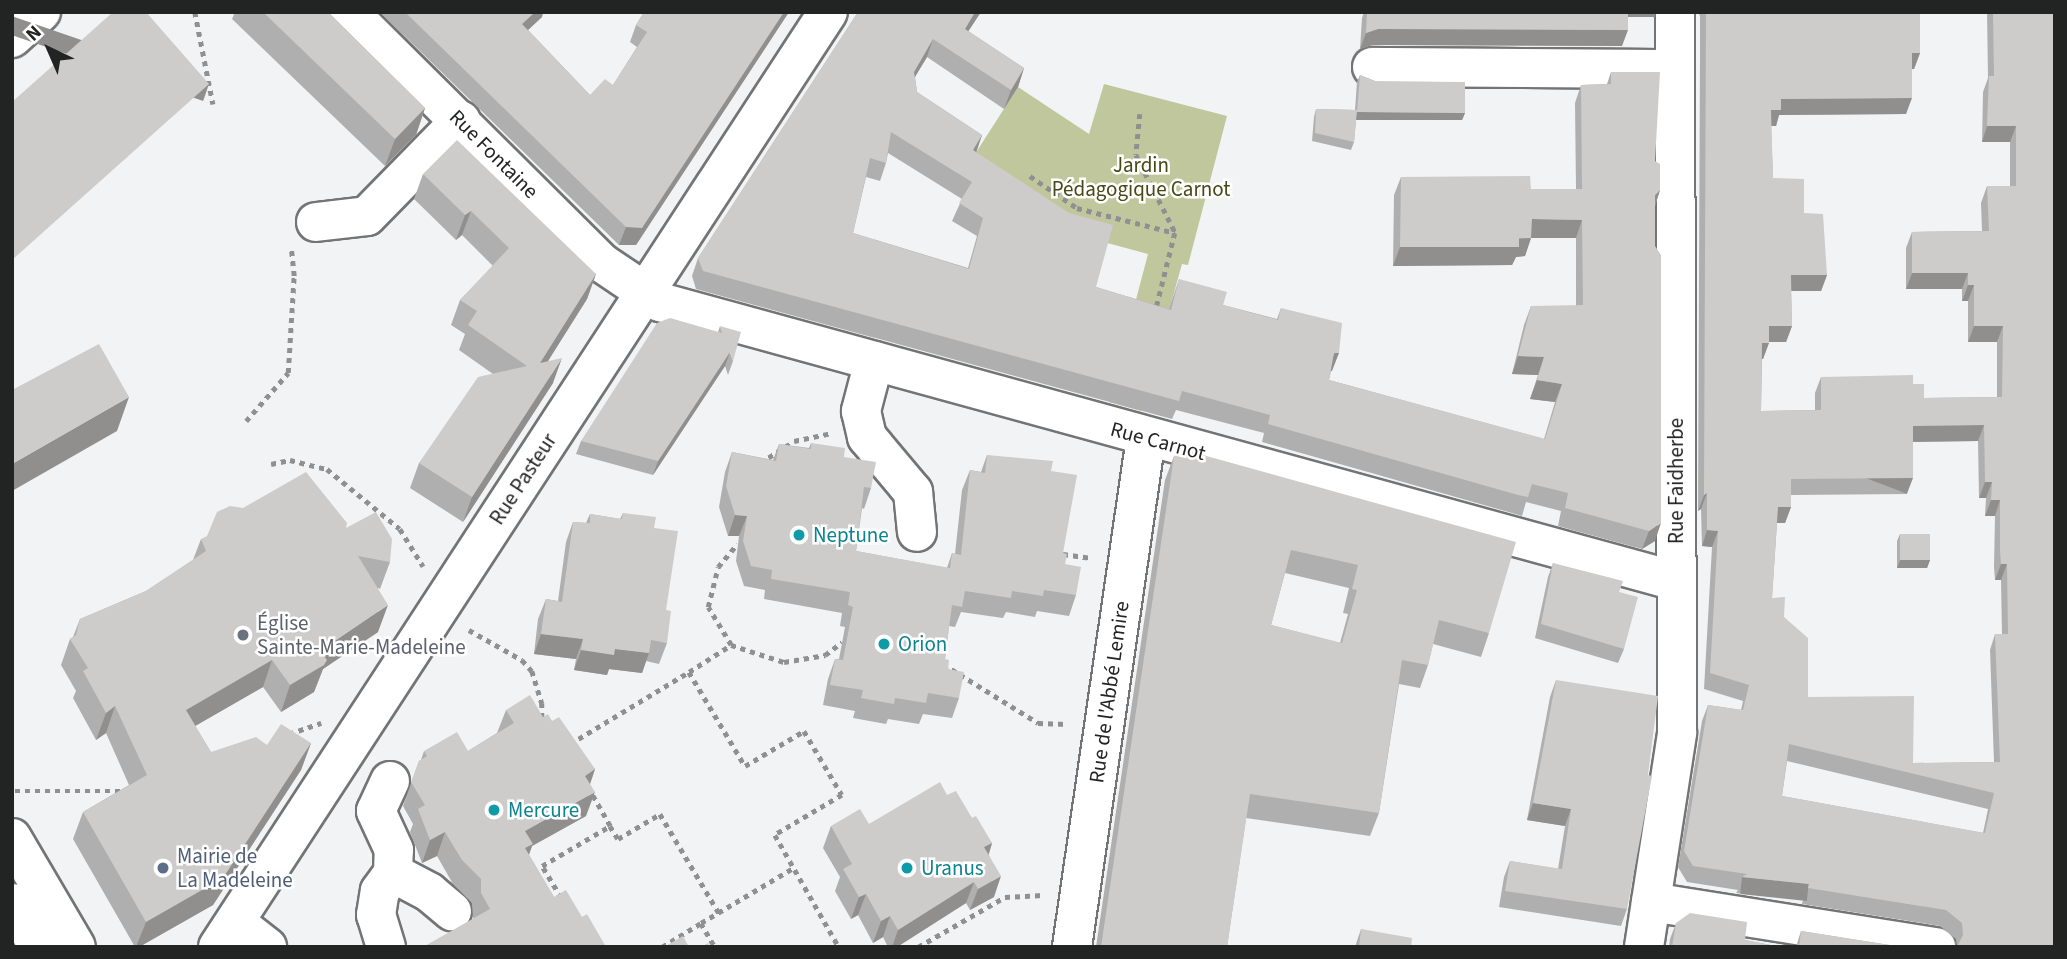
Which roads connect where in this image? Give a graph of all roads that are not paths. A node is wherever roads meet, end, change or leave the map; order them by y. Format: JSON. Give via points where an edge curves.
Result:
{"nodes":[{"id":1,"x":41,"y":12,"type":"edge"},
{"id":2,"x":349,"y":12,"type":"edge"},
{"id":3,"x":828,"y":12,"type":"edge"},
{"id":4,"x":1675,"y":12,"type":"edge"},
{"id":5,"x":12,"y":38,"type":"edge"},
{"id":6,"x":1372,"y":67,"type":"dead end"},
{"id":7,"x":1675,"y":69,"type":"junction"},
{"id":8,"x":460,"y":120,"type":"junction"},
{"id":9,"x":303,"y":232,"type":"road end"},
{"id":10,"x":642,"y":293,"type":"junction"},
{"id":11,"x":874,"y":361,"type":"junction"},
{"id":12,"x":1146,"y":438,"type":"junction"},
{"id":13,"x":917,"y":532,"type":"dead end"},
{"id":14,"x":1676,"y":581,"type":"junction"},
{"id":15,"x":390,"y":781,"type":"dead end"},
{"id":16,"x":12,"y":838,"type":"edge"},
{"id":17,"x":393,"y":873,"type":"junction"},
{"id":18,"x":1651,"y":902,"type":"junction"},
{"id":19,"x":12,"y":903,"type":"edge"},
{"id":20,"x":452,"y":911,"type":"dead end"},
{"id":21,"x":227,"y":935,"type":"edge"},
{"id":22,"x":39,"y":947,"type":"edge"},
{"id":23,"x":76,"y":947,"type":"edge"},
{"id":24,"x":267,"y":947,"type":"edge"},
{"id":25,"x":386,"y":947,"type":"edge"},
{"id":26,"x":1072,"y":947,"type":"edge"},
{"id":27,"x":1644,"y":947,"type":"edge"},
{"id":28,"x":1936,"y":947,"type":"edge"}],
"edges":[{"from":1,"to":5,"type":"street"},
{"from":2,"to":8,"type":"street","name":"Rue Fontaine"},
{"from":3,"to":10,"type":"street","name":"Rue Pasteur"},
{"from":4,"to":7,"type":"street","name":"Rue Faidherbe"},
{"from":6,"to":7,"type":"street"},
{"from":7,"to":14,"type":"street","name":"Rue Faidherbe"},
{"from":8,"to":9,"type":"street","via":[[367,216]]},
{"from":8,"to":10,"type":"street","name":"Rue Fontaine","via":[[602,262]]},
{"from":10,"to":11,"type":"street","name":"Rue Carnot","via":[[674,307]]},
{"from":10,"to":21,"type":"street","name":"Rue Pasteur"},
{"from":11,"to":12,"type":"street","name":"Rue Carnot"},
{"from":11,"to":13,"type":"street","via":[[860,411],[867,437],[913,492]]},
{"from":12,"to":14,"type":"street","name":"Rue Carnot"},
{"from":12,"to":26,"type":"street","name":"Rue de l'Abbé Lemire"},
{"from":14,"to":18,"type":"street","name":"Rue Faidherbe","via":[[1676,733]]},
{"from":15,"to":17,"type":"street","via":[[376,811],[394,850]]},
{"from":16,"to":23,"type":"street"},
{"from":17,"to":20,"type":"street","via":[[429,892]]},
{"from":17,"to":25,"type":"street","via":[[380,891],[376,915]]},
{"from":18,"to":27,"type":"street","name":"Rue Faidherbe"},
{"from":18,"to":28,"type":"street"},
{"from":19,"to":22,"type":"street"},
{"from":21,"to":24,"type":"street"}]}
